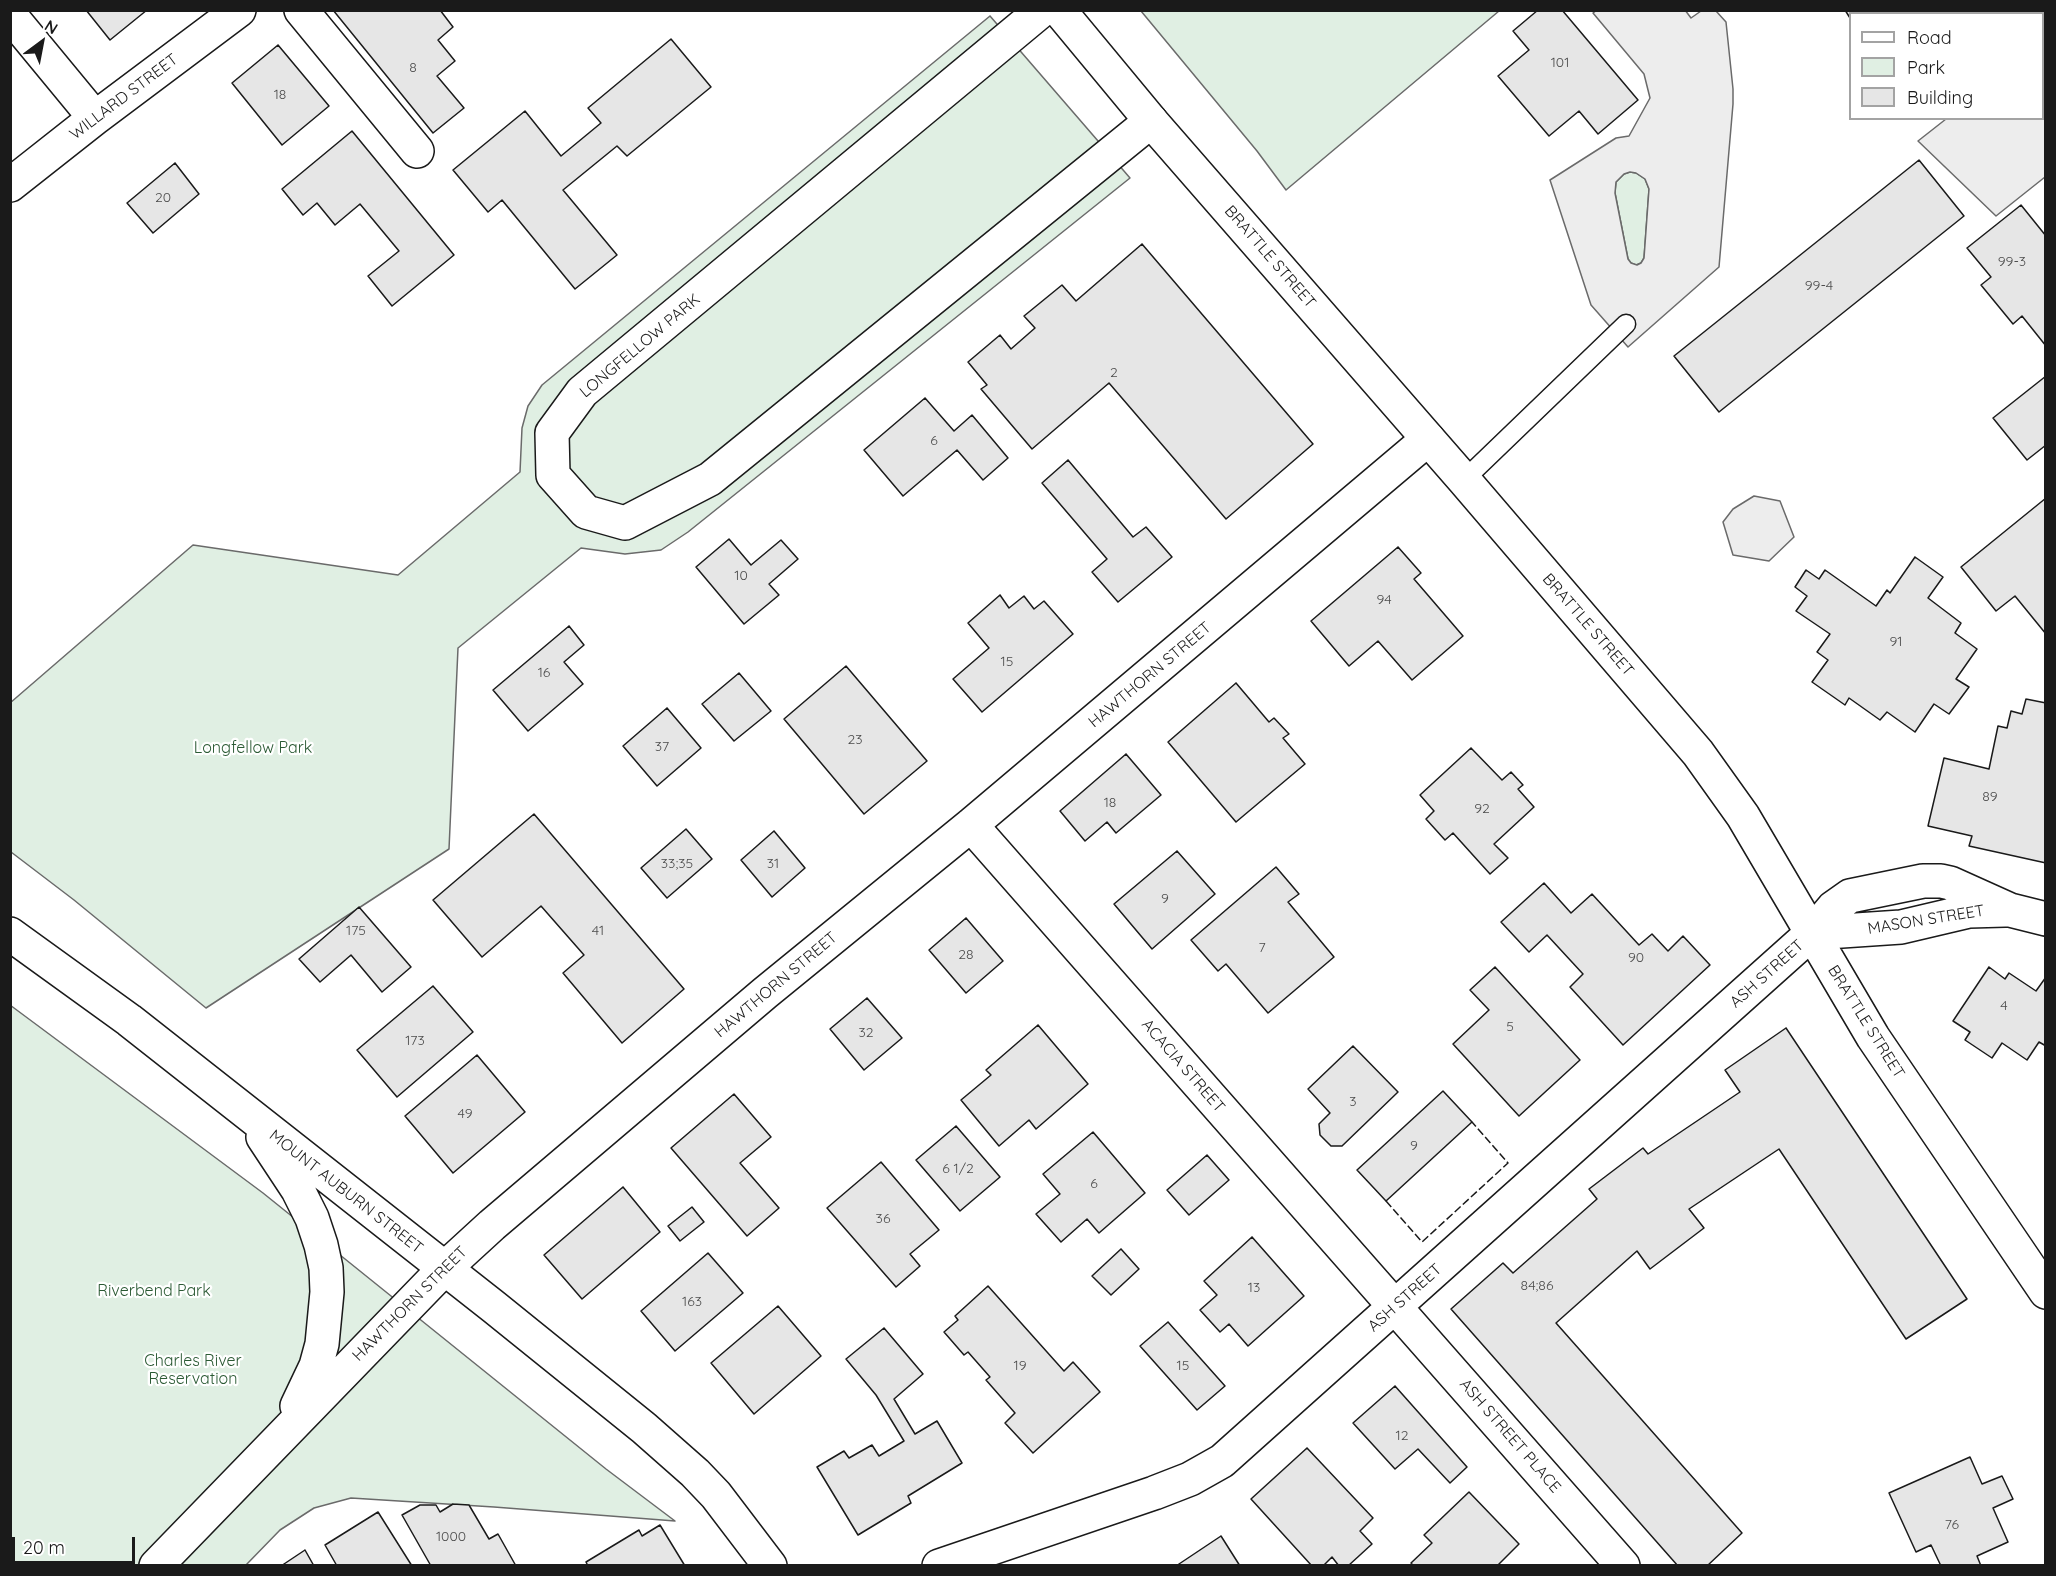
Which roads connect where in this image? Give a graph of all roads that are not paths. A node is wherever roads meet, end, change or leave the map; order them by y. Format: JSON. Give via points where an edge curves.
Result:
{"nodes":[{"id":1,"x":240,"y":10,"type":"edge"},
{"id":2,"x":301,"y":10,"type":"edge"},
{"id":3,"x":1042,"y":10,"type":"edge"},
{"id":4,"x":1059,"y":10,"type":"edge"},
{"id":5,"x":10,"y":15,"type":"edge"},
{"id":6,"x":95,"y":118,"type":"junction"},
{"id":7,"x":1151,"y":121,"type":"junction"},
{"id":8,"x":417,"y":151,"type":"dead end"},
{"id":9,"x":10,"y":185,"type":"edge"},
{"id":10,"x":1626,"y":324,"type":"dead end"},
{"id":11,"x":1428,"y":439,"type":"junction"},
{"id":12,"x":1464,"y":480,"type":"junction"},
{"id":13,"x":972,"y":825,"type":"junction"},
{"id":14,"x":2046,"y":919,"type":"edge"},
{"id":15,"x":1812,"y":933,"type":"junction"},
{"id":16,"x":10,"y":934,"type":"edge"},
{"id":17,"x":239,"y":1108,"type":"junction"},
{"id":18,"x":444,"y":1269,"type":"junction"},
{"id":19,"x":2046,"y":1292,"type":"edge"},
{"id":20,"x":1396,"y":1306,"type":"junction"},
{"id":21,"x":273,"y":1443,"type":"junction"},
{"id":22,"x":156,"y":1566,"type":"edge"},
{"id":23,"x":770,"y":1566,"type":"edge"},
{"id":24,"x":939,"y":1566,"type":"edge"},
{"id":25,"x":1623,"y":1566,"type":"edge"}],
"edges":[{"from":1,"to":6,"type":"street","name":"WILLARD STREET"},
{"from":2,"to":8,"type":"street"},
{"from":3,"to":7,"type":"street","name":"LONGFELLOW PARK","via":[[582,392],[552,433],[553,475],[586,512],[625,523],[710,479]]},
{"from":4,"to":7,"type":"street","name":"BRATTLE STREET"},
{"from":5,"to":6,"type":"street"},
{"from":6,"to":9,"type":"street","name":"WILLARD STREET"},
{"from":7,"to":11,"type":"street","name":"BRATTLE STREET"},
{"from":10,"to":12,"type":"lane"},
{"from":11,"to":12,"type":"street","name":"BRATTLE STREET"},
{"from":11,"to":13,"type":"street","name":"HAWTHORN STREET"},
{"from":12,"to":15,"type":"street","name":"BRATTLE STREET","via":[[1698,753],[1743,816]]},
{"from":13,"to":18,"type":"street","name":"HAWTHORN STREET","via":[[765,993]]},
{"from":13,"to":20,"type":"street","name":"ACACIA STREET"},
{"from":14,"to":15,"type":"street","name":"MASON STREET","via":[[2010,910],[1950,883],[1923,881],[1850,896],[1833,908]]},
{"from":15,"to":19,"type":"street","name":"BRATTLE STREET","via":[[1873,1037]]},
{"from":15,"to":20,"type":"street","name":"ASH STREET"},
{"from":16,"to":17,"type":"street","name":"MOUNT AUBURN STREET","via":[[129,1020]]},
{"from":17,"to":18,"type":"street","name":"MOUNT AUBURN STREET"},
{"from":17,"to":21,"type":"street","via":[[263,1135],[298,1190],[312,1218],[326,1268],[326,1317],[316,1366],[305,1392]]},
{"from":18,"to":21,"type":"street","name":"HAWTHORN STREET"},
{"from":18,"to":23,"type":"street","name":"MOUNT AUBURN STREET","via":[[678,1458],[716,1495]]},
{"from":20,"to":24,"type":"street","name":"ASH STREET","via":[[1236,1449],[1207,1470],[1154,1493]]},
{"from":20,"to":25,"type":"street","name":"ASH STREET PLACE"},
{"from":21,"to":22,"type":"street","name":"HAWTHORN STREET"}]}
